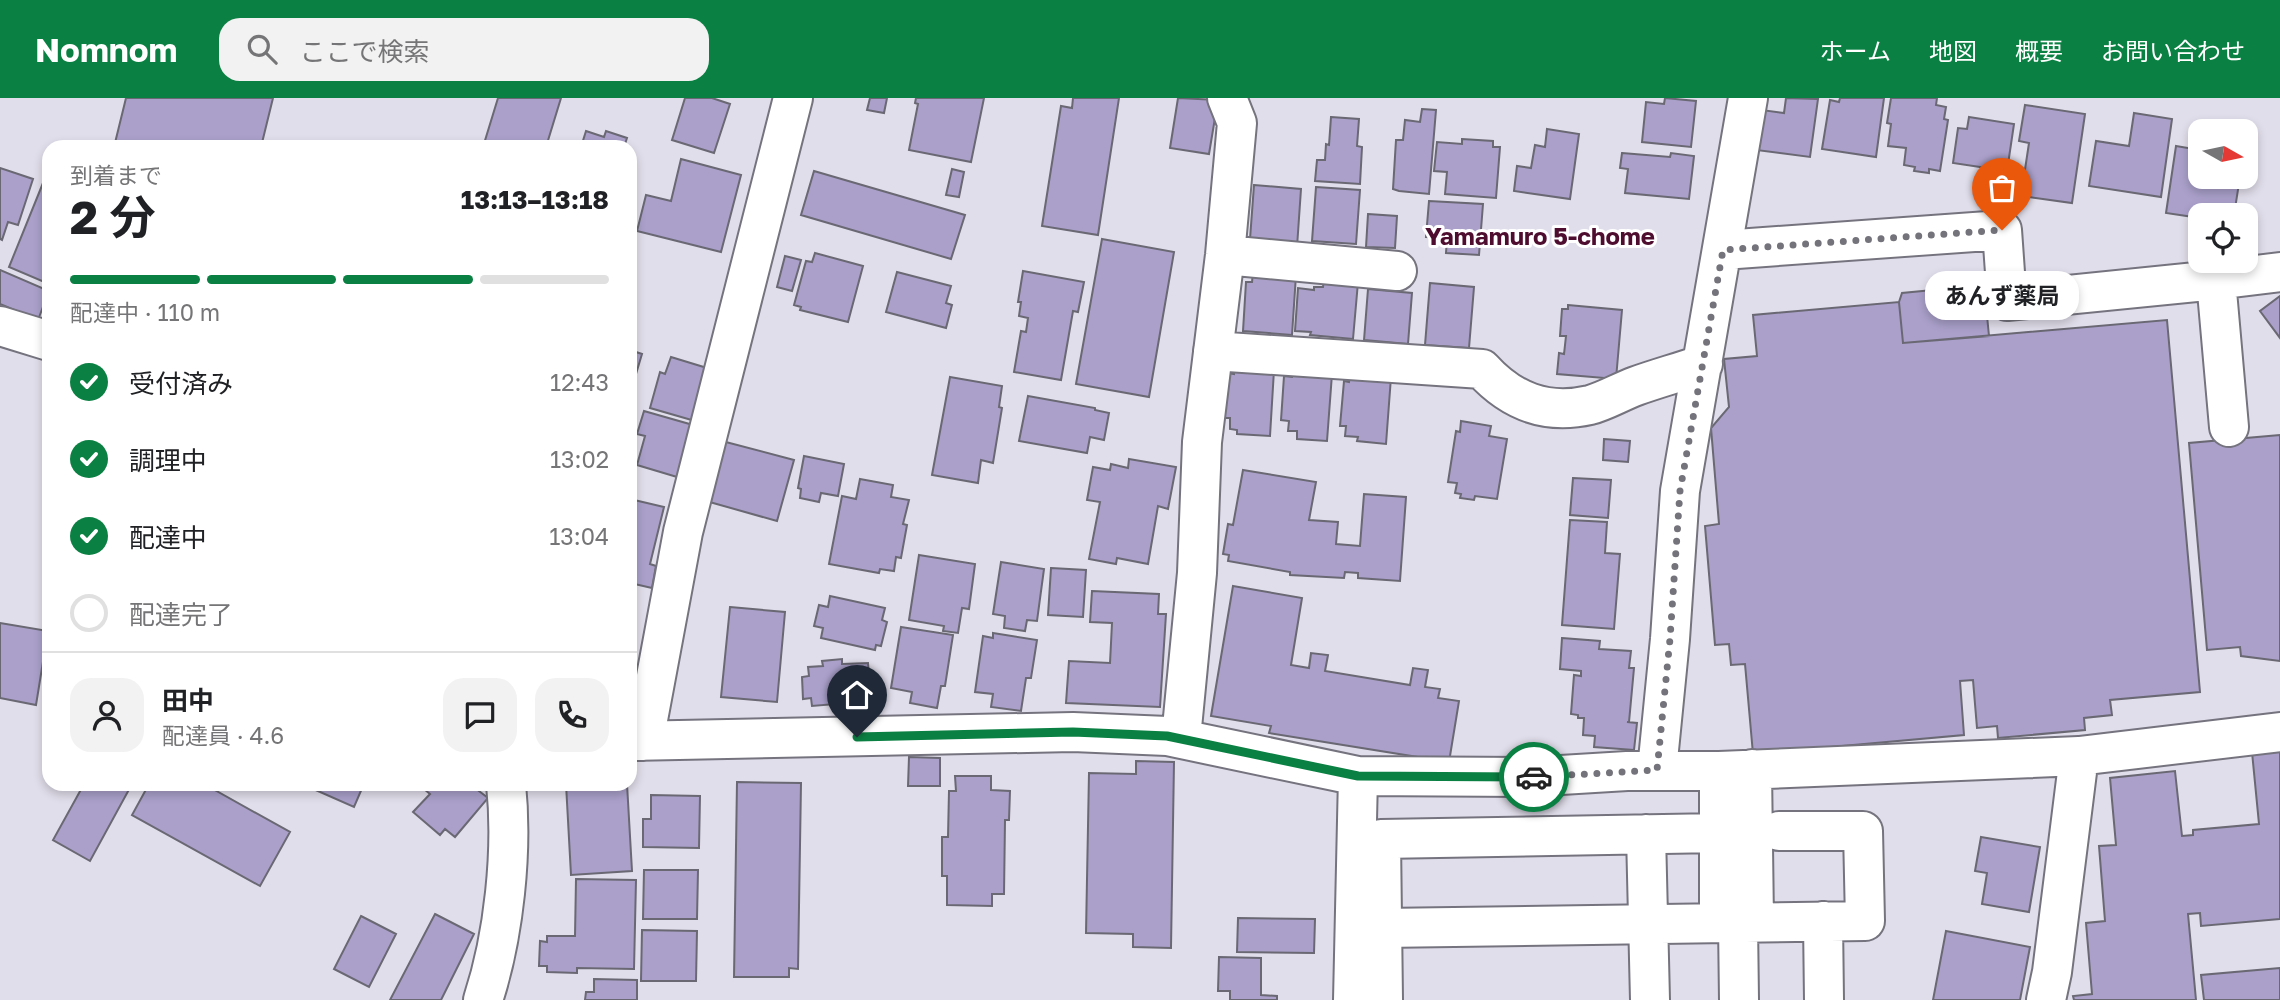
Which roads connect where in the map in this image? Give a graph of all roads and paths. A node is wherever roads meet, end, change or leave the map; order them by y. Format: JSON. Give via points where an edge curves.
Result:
{"nodes":[{"id":1,"x":793,"y":98,"type":"edge"},
{"id":2,"x":1227,"y":98,"type":"edge"},
{"id":3,"x":1748,"y":98,"type":"edge"},
{"id":4,"x":1723,"y":250,"type":"junction"},
{"id":5,"x":1225,"y":255,"type":"junction"},
{"id":6,"x":1397,"y":271,"type":"dead end"},
{"id":7,"x":2280,"y":272,"type":"edge"},
{"id":8,"x":2216,"y":280,"type":"junction"},
{"id":9,"x":0,"y":326,"type":"edge"},
{"id":10,"x":42,"y":339,"type":"edge"},
{"id":11,"x":1213,"y":351,"type":"junction"},
{"id":12,"x":1703,"y":364,"type":"junction"},
{"id":13,"x":2229,"y":427,"type":"dead end"},
{"id":14,"x":2280,"y":732,"type":"edge"},
{"id":15,"x":1181,"y":738,"type":"junction"},
{"id":16,"x":637,"y":741,"type":"edge"},
{"id":17,"x":2079,"y":756,"type":"junction"},
{"id":18,"x":1657,"y":770,"type":"junction"},
{"id":19,"x":1735,"y":770,"type":"junction"},
{"id":20,"x":1358,"y":776,"type":"junction"},
{"id":21,"x":507,"y":791,"type":"edge"},
{"id":22,"x":1779,"y":831,"type":"dead end"},
{"id":23,"x":1719,"y":833,"type":"junction"},
{"id":24,"x":1646,"y":834,"type":"junction"},
{"id":25,"x":1823,"y":921,"type":"junction"},
{"id":26,"x":1737,"y":923,"type":"junction"},
{"id":27,"x":1648,"y":924,"type":"junction"},
{"id":28,"x":1382,"y":928,"type":"junction"},
{"id":29,"x":483,"y":1000,"type":"edge"},
{"id":30,"x":1353,"y":1000,"type":"edge"},
{"id":31,"x":1383,"y":1000,"type":"edge"},
{"id":32,"x":1650,"y":1000,"type":"edge"},
{"id":33,"x":1739,"y":1000,"type":"edge"},
{"id":34,"x":1824,"y":1000,"type":"edge"},
{"id":35,"x":2046,"y":1000,"type":"edge"}],
"edges":[{"from":1,"to":16,"type":"street","via":[[683,532]]},
{"from":2,"to":5,"type":"street","via":[[1237,123]]},
{"from":3,"to":4,"type":"street"},
{"from":4,"to":8,"type":"street","via":[[2002,230],[2007,300]]},
{"from":4,"to":12,"type":"street"},
{"from":5,"to":6,"type":"street"},
{"from":5,"to":11,"type":"street"},
{"from":7,"to":8,"type":"street"},
{"from":8,"to":13,"type":"street"},
{"from":9,"to":10,"type":"street"},
{"from":11,"to":12,"type":"street","via":[[1482,369],[1518,400],[1562,409],[1591,404]]},
{"from":11,"to":15,"type":"street"},
{"from":12,"to":18,"type":"street","via":[[1680,491]]},
{"from":14,"to":17,"type":"street"},
{"from":15,"to":16,"type":"street","via":[[1073,732]]},
{"from":15,"to":20,"type":"street"},
{"from":17,"to":19,"type":"street"},
{"from":17,"to":35,"type":"street"},
{"from":18,"to":19,"type":"street"},
{"from":18,"to":20,"type":"street","via":[[1528,777]]},
{"from":19,"to":23,"type":"street"},
{"from":19,"to":26,"type":"street"},
{"from":20,"to":30,"type":"street"},
{"from":21,"to":29,"type":"street","via":[[504,902]]},
{"from":22,"to":25,"type":"street","via":[[1863,831],[1865,921]]},
{"from":23,"to":24,"type":"street"},
{"from":23,"to":26,"type":"street"},
{"from":24,"to":27,"type":"street"},
{"from":24,"to":28,"type":"street","via":[[1381,839]]},
{"from":25,"to":26,"type":"street"},
{"from":25,"to":34,"type":"street"},
{"from":26,"to":27,"type":"street"},
{"from":26,"to":33,"type":"street"},
{"from":27,"to":28,"type":"street"},
{"from":27,"to":32,"type":"street"},
{"from":28,"to":31,"type":"street"}]}
